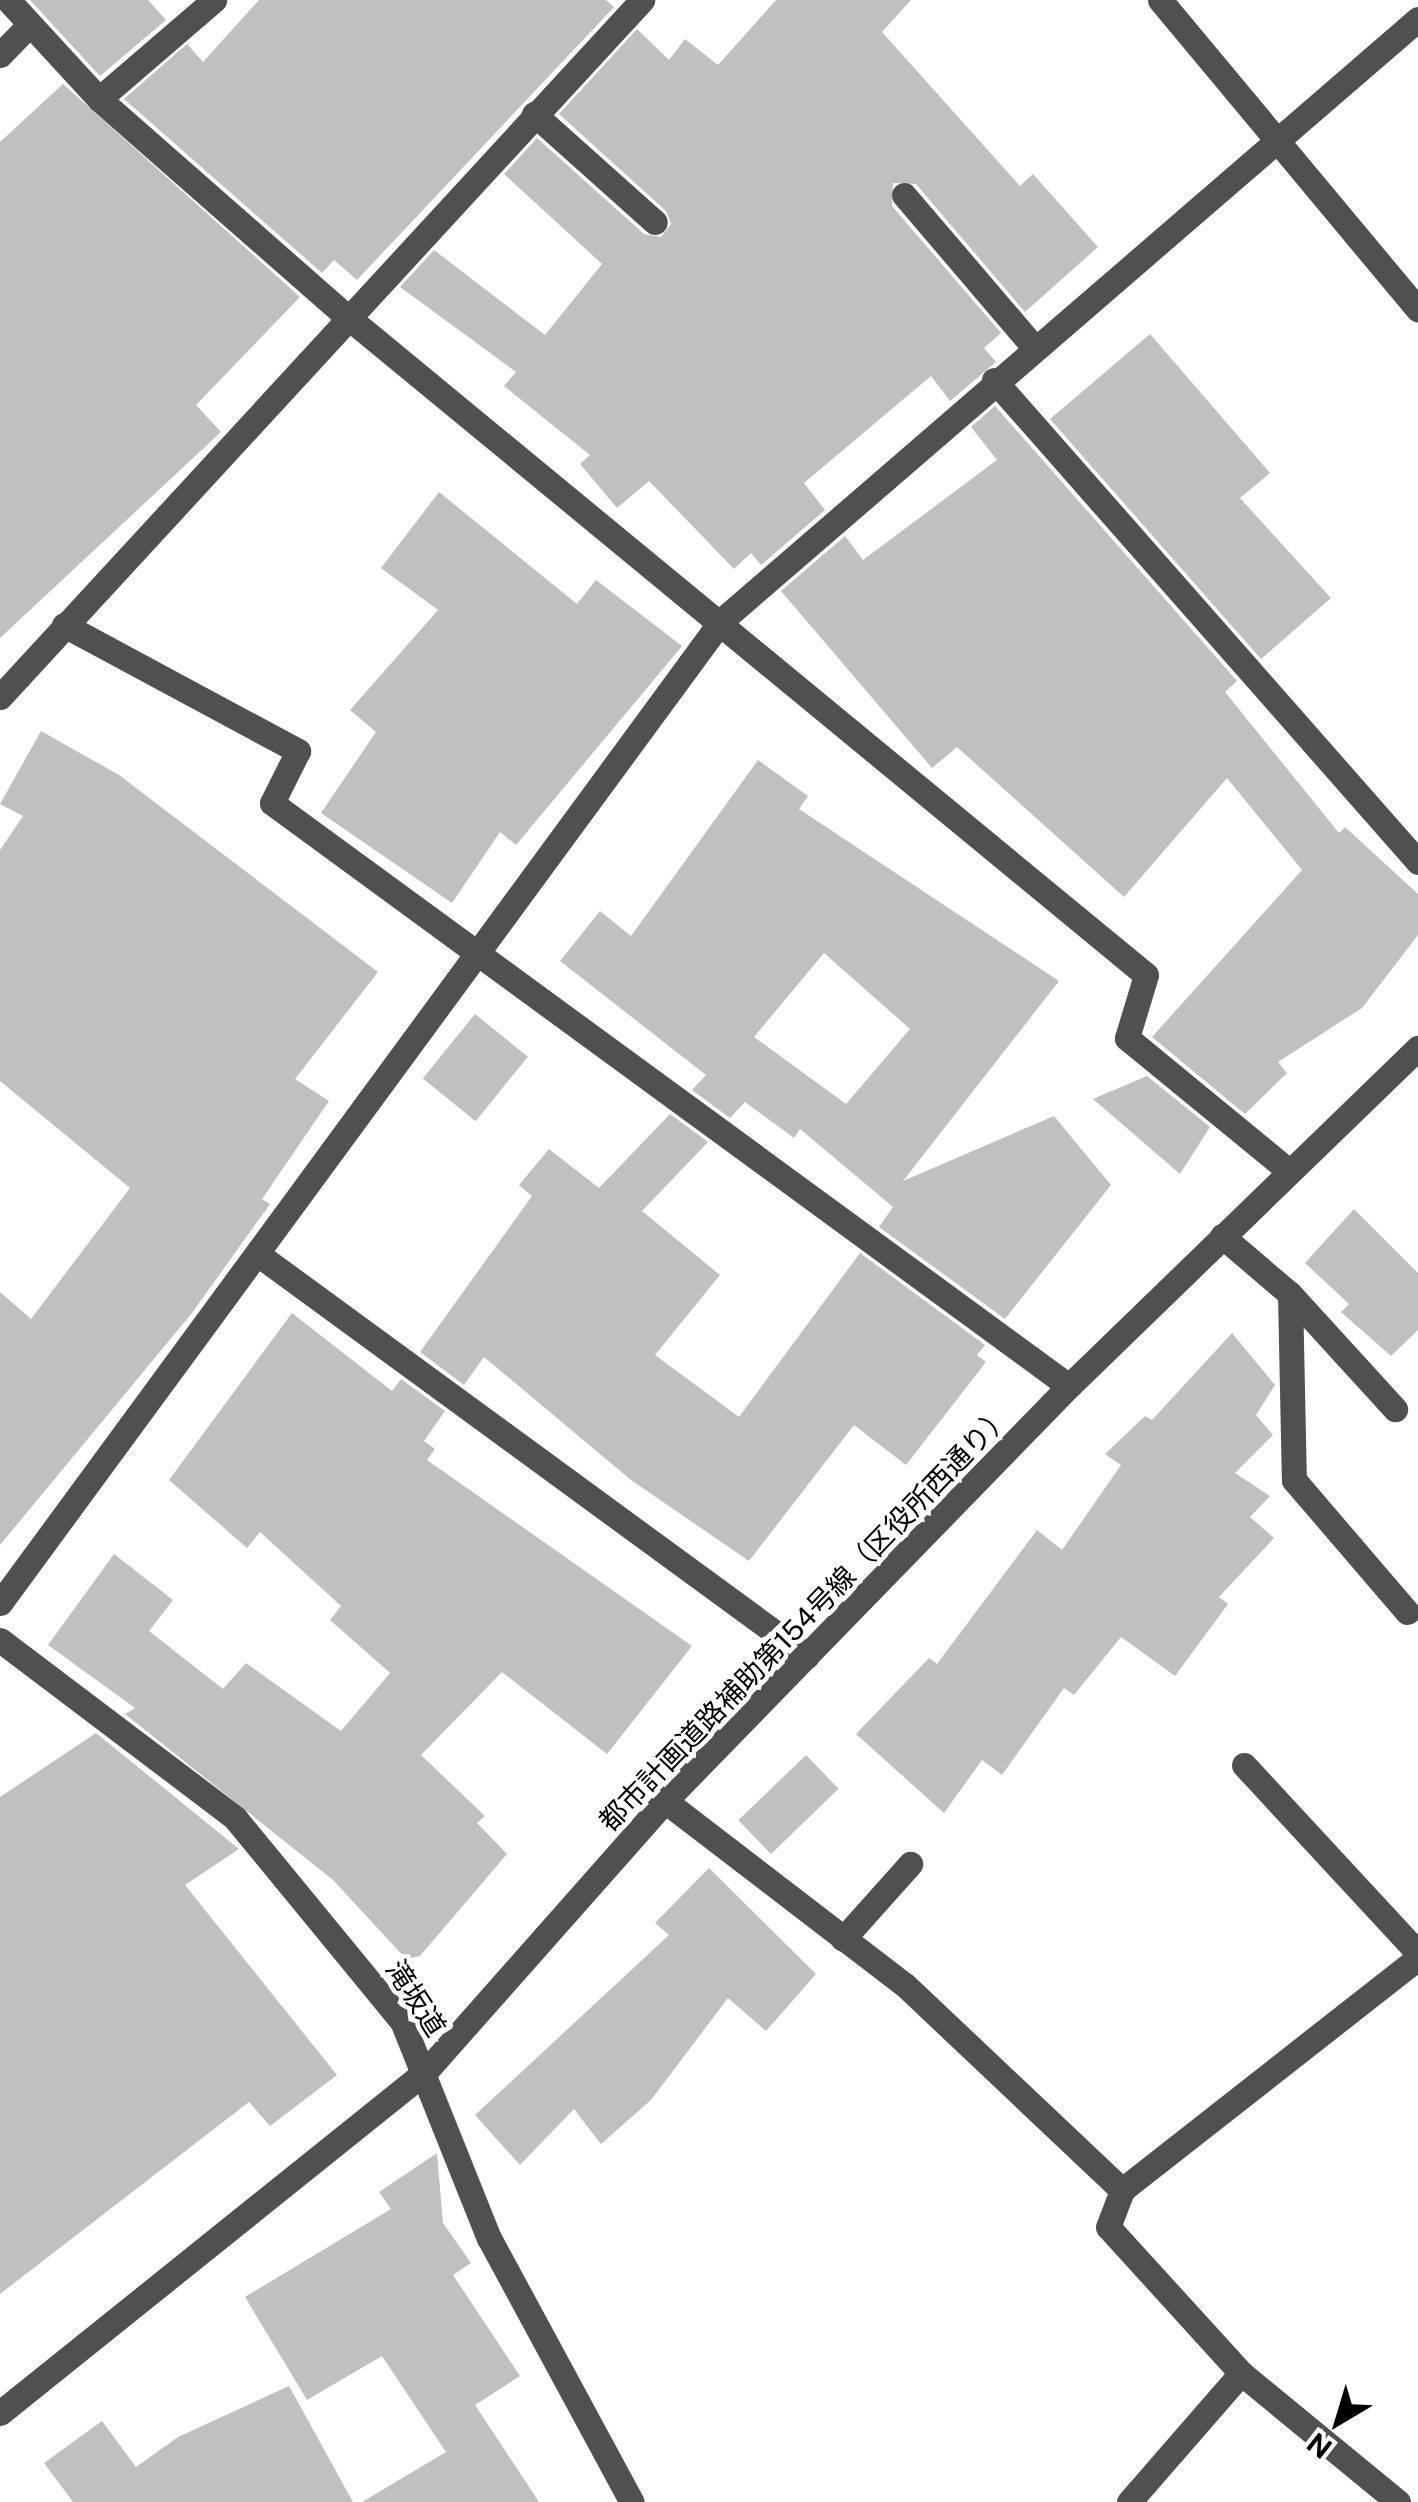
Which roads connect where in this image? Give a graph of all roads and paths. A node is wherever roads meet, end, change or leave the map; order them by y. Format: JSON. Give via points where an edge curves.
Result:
{"nodes":[{"id":1,"x":8,"y":0,"type":"edge"},
{"id":2,"x":214,"y":0,"type":"edge"},
{"id":3,"x":642,"y":0,"type":"edge"},
{"id":4,"x":1160,"y":0,"type":"edge"},
{"id":5,"x":1418,"y":19,"type":"edge"},
{"id":6,"x":30,"y":24,"type":"junction"},
{"id":7,"x":0,"y":55,"type":"edge"},
{"id":8,"x":98,"y":99,"type":"junction"},
{"id":9,"x":534,"y":114,"type":"junction"},
{"id":10,"x":1277,"y":138,"type":"junction"},
{"id":11,"x":904,"y":194,"type":"dead end"},
{"id":12,"x":654,"y":222,"type":"dead end"},
{"id":13,"x":1418,"y":310,"type":"edge"},
{"id":14,"x":344,"y":314,"type":"junction"},
{"id":15,"x":1034,"y":346,"type":"junction"},
{"id":16,"x":994,"y":380,"type":"junction"},
{"id":17,"x":721,"y":621,"type":"junction"},
{"id":18,"x":64,"y":625,"type":"junction"},
{"id":19,"x":0,"y":696,"type":"edge"},
{"id":20,"x":1418,"y":862,"type":"edge"},
{"id":21,"x":482,"y":955,"type":"junction"},
{"id":22,"x":1415,"y":1055,"type":"edge"},
{"id":23,"x":1289,"y":1171,"type":"junction"},
{"id":24,"x":1222,"y":1236,"type":"junction"},
{"id":25,"x":259,"y":1255,"type":"junction"},
{"id":26,"x":1290,"y":1294,"type":"junction"},
{"id":27,"x":1069,"y":1386,"type":"junction"},
{"id":28,"x":1395,"y":1409,"type":"dead end"},
{"id":29,"x":0,"y":1603,"type":"edge"},
{"id":30,"x":1408,"y":1612,"type":"dead end"},
{"id":31,"x":0,"y":1640,"type":"edge"},
{"id":32,"x":807,"y":1656,"type":"junction"},
{"id":33,"x":1244,"y":1765,"type":"dead end"},
{"id":34,"x":665,"y":1801,"type":"junction"},
{"id":35,"x":910,"y":1864,"type":"dead end"},
{"id":36,"x":843,"y":1939,"type":"junction"},
{"id":37,"x":1418,"y":1955,"type":"edge"},
{"id":38,"x":426,"y":2071,"type":"junction"},
{"id":39,"x":1122,"y":2190,"type":"junction"},
{"id":40,"x":1241,"y":2372,"type":"junction"},
{"id":41,"x":0,"y":2413,"type":"edge"},
{"id":42,"x":632,"y":2502,"type":"edge"},
{"id":43,"x":1129,"y":2502,"type":"edge"},
{"id":44,"x":1398,"y":2502,"type":"edge"}],
"edges":[{"from":1,"to":6,"type":"street"},
{"from":2,"to":8,"type":"street"},
{"from":3,"to":9,"type":"street"},
{"from":4,"to":10,"type":"street"},
{"from":5,"to":10,"type":"street"},
{"from":6,"to":7,"type":"street"},
{"from":6,"to":8,"type":"street"},
{"from":8,"to":14,"type":"street"},
{"from":9,"to":12,"type":"street"},
{"from":9,"to":14,"type":"street"},
{"from":10,"to":13,"type":"street"},
{"from":10,"to":15,"type":"street"},
{"from":11,"to":15,"type":"street"},
{"from":14,"to":17,"type":"street"},
{"from":14,"to":18,"type":"street"},
{"from":15,"to":16,"type":"street"},
{"from":16,"to":17,"type":"street"},
{"from":16,"to":20,"type":"street"},
{"from":17,"to":21,"type":"street"},
{"from":17,"to":23,"type":"street","via":[[1146,975],[1128,1038]]},
{"from":18,"to":19,"type":"street"},
{"from":18,"to":21,"type":"street","via":[[298,751],[272,804]]},
{"from":21,"to":25,"type":"street"},
{"from":21,"to":27,"type":"street"},
{"from":22,"to":23,"type":"street","name":"都市計画道路補助第154号線（区役所西通り）"},
{"from":23,"to":24,"type":"street","name":"都市計画道路補助第154号線（区役所西通り）"},
{"from":24,"to":26,"type":"street"},
{"from":24,"to":27,"type":"street","name":"都市計画道路補助第154号線（区役所西通り）"},
{"from":25,"to":29,"type":"street"},
{"from":25,"to":32,"type":"street"},
{"from":26,"to":28,"type":"street"},
{"from":26,"to":30,"type":"street","via":[[1294,1480]]},
{"from":27,"to":32,"type":"street","name":"都市計画道路補助第154号線（区役所西通り）"},
{"from":31,"to":38,"type":"street","name":"滝坂道","via":[[235,1818],[402,2020]]},
{"from":32,"to":34,"type":"street","name":"都市計画道路補助第154号線（区役所西通り）"},
{"from":33,"to":37,"type":"street"},
{"from":34,"to":36,"type":"street"},
{"from":34,"to":38,"type":"street","name":"都市計画道路補助第154号線（区役所西通り）"},
{"from":35,"to":36,"type":"street"},
{"from":36,"to":39,"type":"street"},
{"from":37,"to":39,"type":"street"},
{"from":38,"to":41,"type":"street","name":"都市計画道路補助第154号線（区役所西通り）"},
{"from":38,"to":42,"type":"street","name":"滝坂道","via":[[489,2238]]},
{"from":39,"to":40,"type":"street","via":[[1108,2228]]},
{"from":40,"to":43,"type":"street"},
{"from":40,"to":44,"type":"street"}]}
